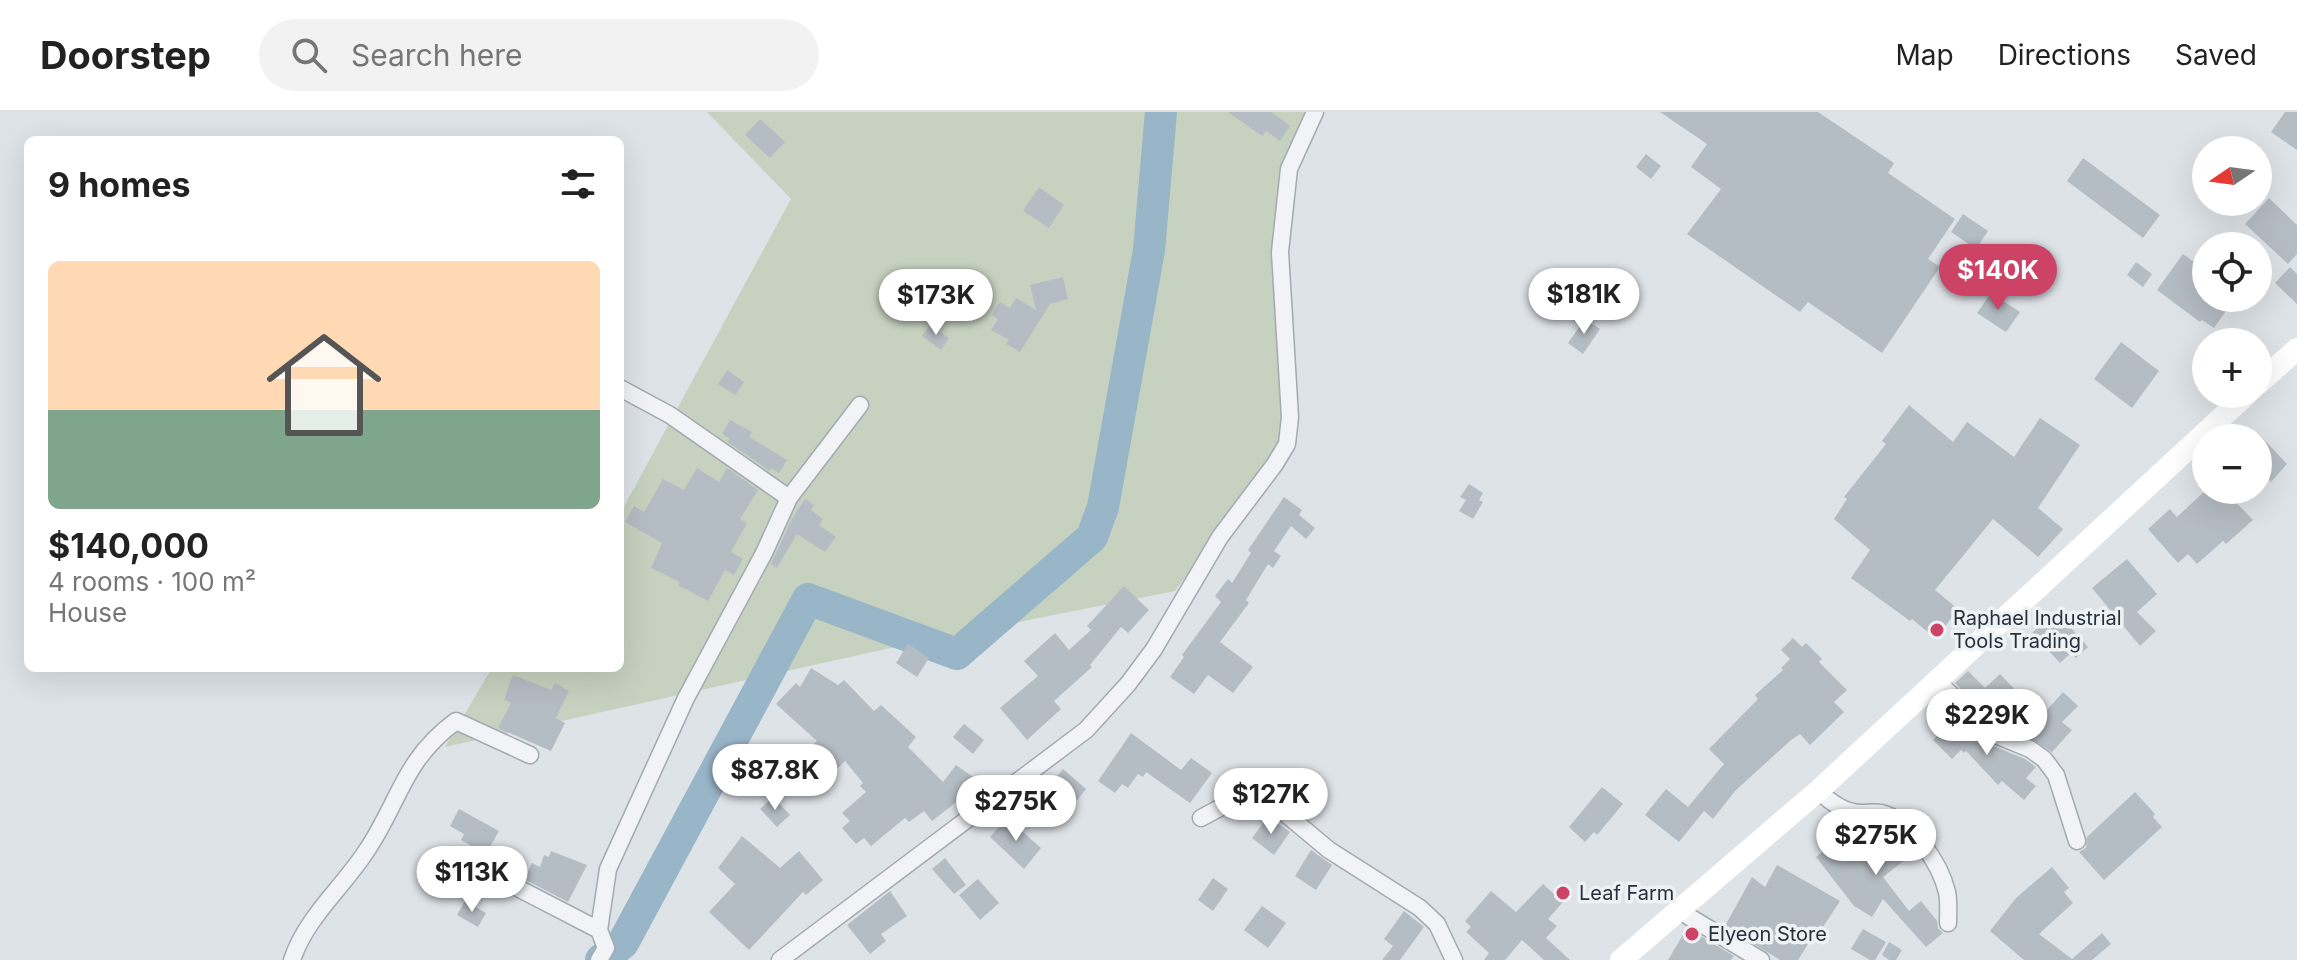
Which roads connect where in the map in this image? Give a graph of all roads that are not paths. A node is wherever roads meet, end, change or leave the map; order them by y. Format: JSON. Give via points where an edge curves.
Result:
{"nodes":[{"id":1,"x":1315,"y":112,"type":"edge"},
{"id":2,"x":2297,"y":349,"type":"edge"},
{"id":3,"x":2272,"y":371,"type":"edge"},
{"id":4,"x":624,"y":390,"type":"edge"},
{"id":5,"x":860,"y":405,"type":"dead end"},
{"id":6,"x":2232,"y":408,"type":"edge"},
{"id":7,"x":789,"y":498,"type":"junction"},
{"id":8,"x":1937,"y":681,"type":"junction"},
{"id":9,"x":530,"y":755,"type":"dead end"},
{"id":10,"x":1818,"y":791,"type":"junction"},
{"id":11,"x":1201,"y":818,"type":"dead end"},
{"id":12,"x":2077,"y":841,"type":"dead end"},
{"id":13,"x":458,"y":857,"type":"dead end"},
{"id":14,"x":1678,"y":910,"type":"junction"},
{"id":15,"x":1948,"y":923,"type":"dead end"},
{"id":16,"x":599,"y":930,"type":"junction"},
{"id":17,"x":602,"y":954,"type":"edge"},
{"id":18,"x":292,"y":960,"type":"edge"},
{"id":19,"x":780,"y":960,"type":"edge"},
{"id":20,"x":1454,"y":960,"type":"edge"},
{"id":21,"x":1621,"y":960,"type":"edge"},
{"id":22,"x":1761,"y":960,"type":"edge"}],
"edges":[{"from":1,"to":19,"type":"street","via":[[1289,169],[1281,238],[1290,417],[1287,444],[1275,464],[1220,537],[1154,649],[1086,730]]},
{"from":2,"to":3,"type":"main road"},
{"from":4,"to":7,"type":"street","via":[[670,415]]},
{"from":5,"to":7,"type":"street"},
{"from":6,"to":8,"type":"main road"},
{"from":7,"to":16,"type":"street","via":[[686,698],[608,869]]},
{"from":8,"to":10,"type":"main road"},
{"from":8,"to":12,"type":"street","via":[[1991,733],[2044,759],[2056,775]]},
{"from":9,"to":18,"type":"street","via":[[456,721],[433,738],[407,771],[366,851],[299,938]]},
{"from":10,"to":14,"type":"main road"},
{"from":10,"to":15,"type":"street","via":[[1847,810],[1880,813],[1912,834],[1939,868],[1948,894]]},
{"from":11,"to":20,"type":"street","via":[[1247,793],[1286,814],[1329,850],[1420,908],[1437,924]]},
{"from":13,"to":16,"type":"street"},
{"from":14,"to":21,"type":"main road"},
{"from":14,"to":22,"type":"street"},
{"from":16,"to":17,"type":"street"}]}
